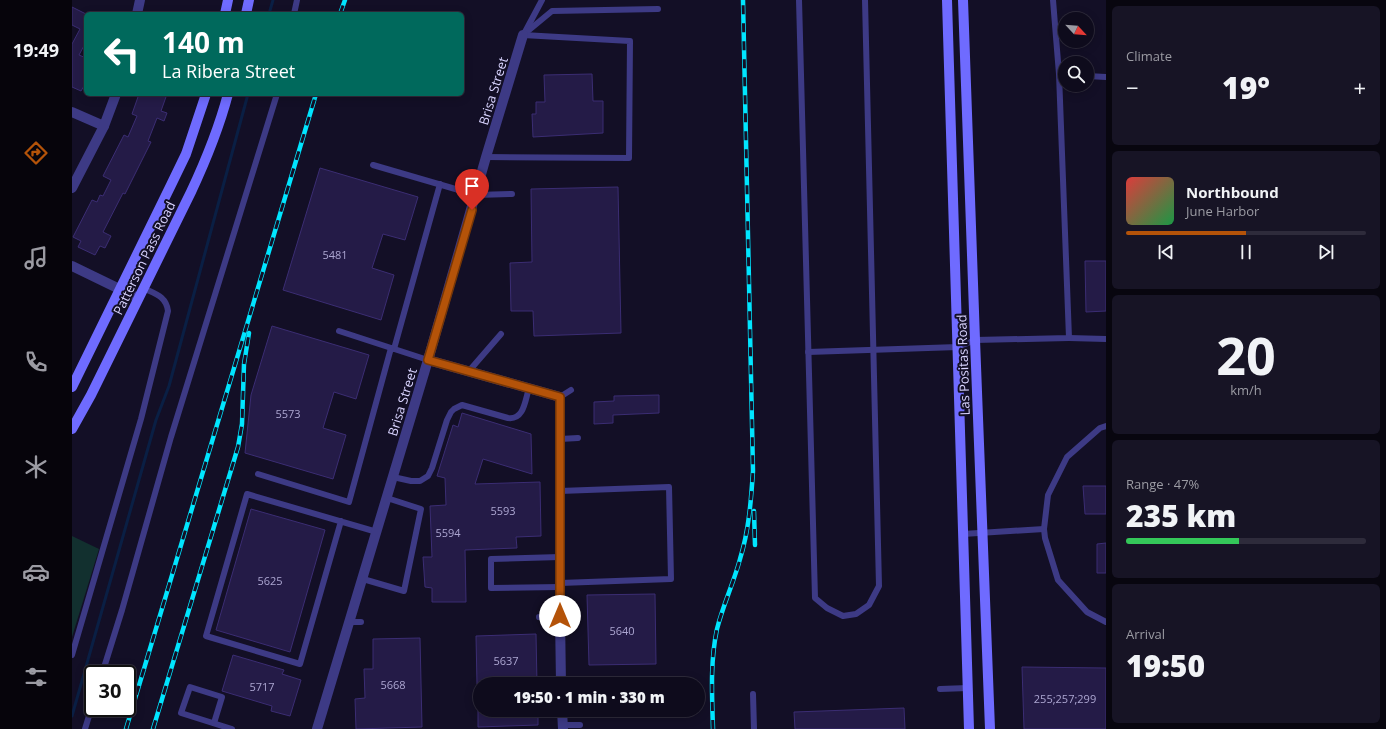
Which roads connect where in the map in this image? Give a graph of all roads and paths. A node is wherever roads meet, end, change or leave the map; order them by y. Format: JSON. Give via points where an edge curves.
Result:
{"nodes":[{"id":1,"x":140,"y":0,"type":"edge"},
{"id":2,"x":228,"y":0,"type":"edge"},
{"id":3,"x":249,"y":0,"type":"edge"},
{"id":4,"x":297,"y":0,"type":"edge"},
{"id":5,"x":542,"y":0,"type":"edge"},
{"id":6,"x":799,"y":0,"type":"edge"},
{"id":7,"x":865,"y":0,"type":"edge"},
{"id":8,"x":947,"y":0,"type":"edge"},
{"id":9,"x":963,"y":0,"type":"edge"},
{"id":10,"x":1053,"y":0,"type":"edge"},
{"id":11,"x":658,"y":9,"type":"dead end"},
{"id":12,"x":137,"y":12,"type":"edge"},
{"id":13,"x":225,"y":12,"type":"edge"},
{"id":14,"x":246,"y":12,"type":"edge"},
{"id":15,"x":294,"y":12,"type":"edge"},
{"id":16,"x":523,"y":35,"type":"junction"},
{"id":17,"x":1060,"y":56,"type":"edge"},
{"id":18,"x":1094,"y":76,"type":"edge"},
{"id":19,"x":1106,"y":77,"type":"edge"},
{"id":20,"x":1062,"y":92,"type":"edge"},
{"id":21,"x":115,"y":96,"type":"edge"},
{"id":22,"x":205,"y":96,"type":"edge"},
{"id":23,"x":227,"y":96,"type":"edge"},
{"id":24,"x":276,"y":96,"type":"edge"},
{"id":25,"x":72,"y":112,"type":"edge"},
{"id":26,"x":104,"y":126,"type":"junction"},
{"id":27,"x":486,"y":157,"type":"junction"},
{"id":28,"x":373,"y":165,"type":"dead end"},
{"id":29,"x":440,"y":184,"type":"junction"},
{"id":30,"x":72,"y":188,"type":"edge"},
{"id":31,"x":512,"y":194,"type":"dead end"},
{"id":32,"x":476,"y":195,"type":"junction"},
{"id":33,"x":72,"y":266,"type":"edge"},
{"id":34,"x":143,"y":288,"type":"junction"},
{"id":35,"x":120,"y":289,"type":"junction"},
{"id":36,"x":138,"y":298,"type":"junction"},
{"id":37,"x":339,"y":331,"type":"dead end"},
{"id":38,"x":501,"y":334,"type":"dead end"},
{"id":39,"x":1069,"y":338,"type":"junction"},
{"id":40,"x":1106,"y":339,"type":"edge"},
{"id":41,"x":975,"y":340,"type":"junction"},
{"id":42,"x":958,"y":347,"type":"junction"},
{"id":43,"x":393,"y":349,"type":"junction"},
{"id":44,"x":872,"y":350,"type":"junction"},
{"id":45,"x":808,"y":352,"type":"junction"},
{"id":46,"x":428,"y":360,"type":"junction"},
{"id":47,"x":469,"y":371,"type":"junction"},
{"id":48,"x":72,"y":387,"type":"edge"},
{"id":49,"x":529,"y":388,"type":"junction"},
{"id":50,"x":571,"y":390,"type":"dead end"},
{"id":51,"x":560,"y":397,"type":"junction"},
{"id":52,"x":1106,"y":426,"type":"edge"},
{"id":53,"x":72,"y":429,"type":"edge"},
{"id":54,"x":578,"y":438,"type":"dead end"},
{"id":55,"x":560,"y":439,"type":"junction"},
{"id":56,"x":258,"y":474,"type":"dead end"},
{"id":57,"x":393,"y":477,"type":"junction"},
{"id":58,"x":560,"y":490,"type":"junction"},
{"id":59,"x":387,"y":498,"type":"junction"},
{"id":60,"x":341,"y":521,"type":"junction"},
{"id":61,"x":1044,"y":529,"type":"junction"},
{"id":62,"x":377,"y":532,"type":"junction"},
{"id":63,"x":983,"y":532,"type":"junction"},
{"id":64,"x":963,"y":534,"type":"junction"},
{"id":65,"x":560,"y":557,"type":"junction"},
{"id":66,"x":363,"y":579,"type":"junction"},
{"id":67,"x":560,"y":585,"type":"junction"},
{"id":68,"x":560,"y":616,"type":"junction"},
{"id":69,"x":539,"y":617,"type":"dead end"},
{"id":70,"x":350,"y":622,"type":"junction"},
{"id":71,"x":360,"y":622,"type":"dead end"},
{"id":72,"x":1106,"y":622,"type":"edge"},
{"id":73,"x":72,"y":655,"type":"edge"},
{"id":74,"x":105,"y":665,"type":"edge"},
{"id":75,"x":562,"y":677,"type":"edge"},
{"id":76,"x":968,"y":688,"type":"junction"},
{"id":77,"x":940,"y":689,"type":"dead end"},
{"id":78,"x":753,"y":694,"type":"dead end"},
{"id":79,"x":89,"y":717,"type":"edge"},
{"id":80,"x":562,"y":717,"type":"edge"},
{"id":81,"x":214,"y":723,"type":"junction"},
{"id":82,"x":580,"y":725,"type":"dead end"},
{"id":83,"x":563,"y":727,"type":"edge"},
{"id":84,"x":85,"y":729,"type":"edge"},
{"id":85,"x":232,"y":729,"type":"edge"},
{"id":86,"x":318,"y":729,"type":"edge"},
{"id":87,"x":754,"y":729,"type":"edge"},
{"id":88,"x":969,"y":729,"type":"edge"},
{"id":89,"x":990,"y":729,"type":"edge"}],
"edges":[{"from":1,"to":12,"type":"street"},
{"from":2,"to":13,"type":"main road"},
{"from":3,"to":14,"type":"main road"},
{"from":4,"to":15,"type":"lane"},
{"from":5,"to":16,"type":"lane"},
{"from":6,"to":45,"type":"lane"},
{"from":7,"to":44,"type":"lane"},
{"from":8,"to":42,"type":"main road","name":"Las Positas Road"},
{"from":9,"to":41,"type":"main road","name":"Las Positas Road"},
{"from":10,"to":17,"type":"lane"},
{"from":11,"to":16,"type":"lane","via":[[552,11]]},
{"from":16,"to":27,"type":"street","name":"Brisa Street"},
{"from":16,"to":27,"type":"lane","via":[[630,41],[629,158]]},
{"from":18,"to":19,"type":"lane"},
{"from":20,"to":39,"type":"lane"},
{"from":21,"to":26,"type":"street"},
{"from":22,"to":35,"type":"main road","name":"Patterson Pass Road","via":[[186,154]]},
{"from":23,"to":34,"type":"main road","name":"Patterson Pass Road","via":[[207,158]]},
{"from":24,"to":74,"type":"lane","via":[[171,437]]},
{"from":25,"to":26,"type":"street"},
{"from":26,"to":30,"type":"street"},
{"from":27,"to":32,"type":"street","name":"Brisa Street"},
{"from":28,"to":29,"type":"lane"},
{"from":29,"to":32,"type":"lane"},
{"from":29,"to":43,"type":"lane"},
{"from":31,"to":32,"type":"lane"},
{"from":32,"to":46,"type":"street","name":"Brisa Street"},
{"from":33,"to":35,"type":"street"},
{"from":34,"to":36,"type":"main road","name":"Patterson Pass Road"},
{"from":34,"to":73,"type":"lane","via":[[162,297],[166,301],[168,311],[141,420]]},
{"from":35,"to":36,"type":"street"},
{"from":35,"to":48,"type":"main road","name":"Patterson Pass Road"},
{"from":36,"to":53,"type":"main road","name":"Patterson Pass Road"},
{"from":37,"to":43,"type":"lane"},
{"from":38,"to":47,"type":"lane"},
{"from":39,"to":40,"type":"lane"},
{"from":39,"to":41,"type":"lane"},
{"from":41,"to":42,"type":"lane"},
{"from":41,"to":63,"type":"main road","name":"Las Positas Road"},
{"from":42,"to":44,"type":"lane"},
{"from":42,"to":64,"type":"main road","name":"Las Positas Road"},
{"from":43,"to":46,"type":"lane"},
{"from":43,"to":56,"type":"lane","via":[[349,502]]},
{"from":44,"to":45,"type":"lane"},
{"from":44,"to":45,"type":"lane","via":[[879,586],[869,606],[856,614],[843,616],[815,598]]},
{"from":46,"to":47,"type":"street"},
{"from":46,"to":57,"type":"street","name":"Brisa Street"},
{"from":47,"to":49,"type":"street"},
{"from":49,"to":51,"type":"street"},
{"from":49,"to":57,"type":"lane","via":[[522,411],[514,419],[462,405],[454,409],[428,476],[420,481]]},
{"from":50,"to":51,"type":"lane"},
{"from":51,"to":55,"type":"street"},
{"from":52,"to":61,"type":"lane","via":[[1100,428],[1067,456],[1048,495]]},
{"from":54,"to":55,"type":"lane"},
{"from":55,"to":58,"type":"street"},
{"from":57,"to":59,"type":"street","name":"Brisa Street"},
{"from":58,"to":65,"type":"street"},
{"from":58,"to":67,"type":"lane","via":[[669,487],[672,579]]},
{"from":59,"to":62,"type":"street","name":"Brisa Street"},
{"from":59,"to":66,"type":"lane","via":[[421,509],[404,591]]},
{"from":60,"to":60,"type":"lane","via":[[247,494],[206,636],[300,664]]},
{"from":60,"to":62,"type":"lane"},
{"from":61,"to":63,"type":"lane"},
{"from":61,"to":72,"type":"lane","via":[[1058,580],[1086,612]]},
{"from":62,"to":66,"type":"street","name":"Brisa Street"},
{"from":63,"to":64,"type":"lane"},
{"from":63,"to":89,"type":"main road","name":"Las Positas Road"},
{"from":64,"to":76,"type":"main road","name":"Las Positas Road"},
{"from":65,"to":67,"type":"street"},
{"from":65,"to":67,"type":"lane","via":[[491,559],[491,588]]},
{"from":66,"to":70,"type":"street","name":"Brisa Street"},
{"from":67,"to":68,"type":"street"},
{"from":68,"to":69,"type":"lane"},
{"from":68,"to":75,"type":"street"},
{"from":70,"to":71,"type":"lane"},
{"from":70,"to":86,"type":"street","name":"Brisa Street"},
{"from":76,"to":77,"type":"lane"},
{"from":76,"to":88,"type":"main road","name":"Las Positas Road"},
{"from":78,"to":87,"type":"lane"},
{"from":79,"to":84,"type":"lane"},
{"from":80,"to":83,"type":"street"},
{"from":81,"to":81,"type":"lane","via":[[182,713],[190,687],[222,697]]},
{"from":81,"to":85,"type":"lane"},
{"from":82,"to":83,"type":"lane"}]}
